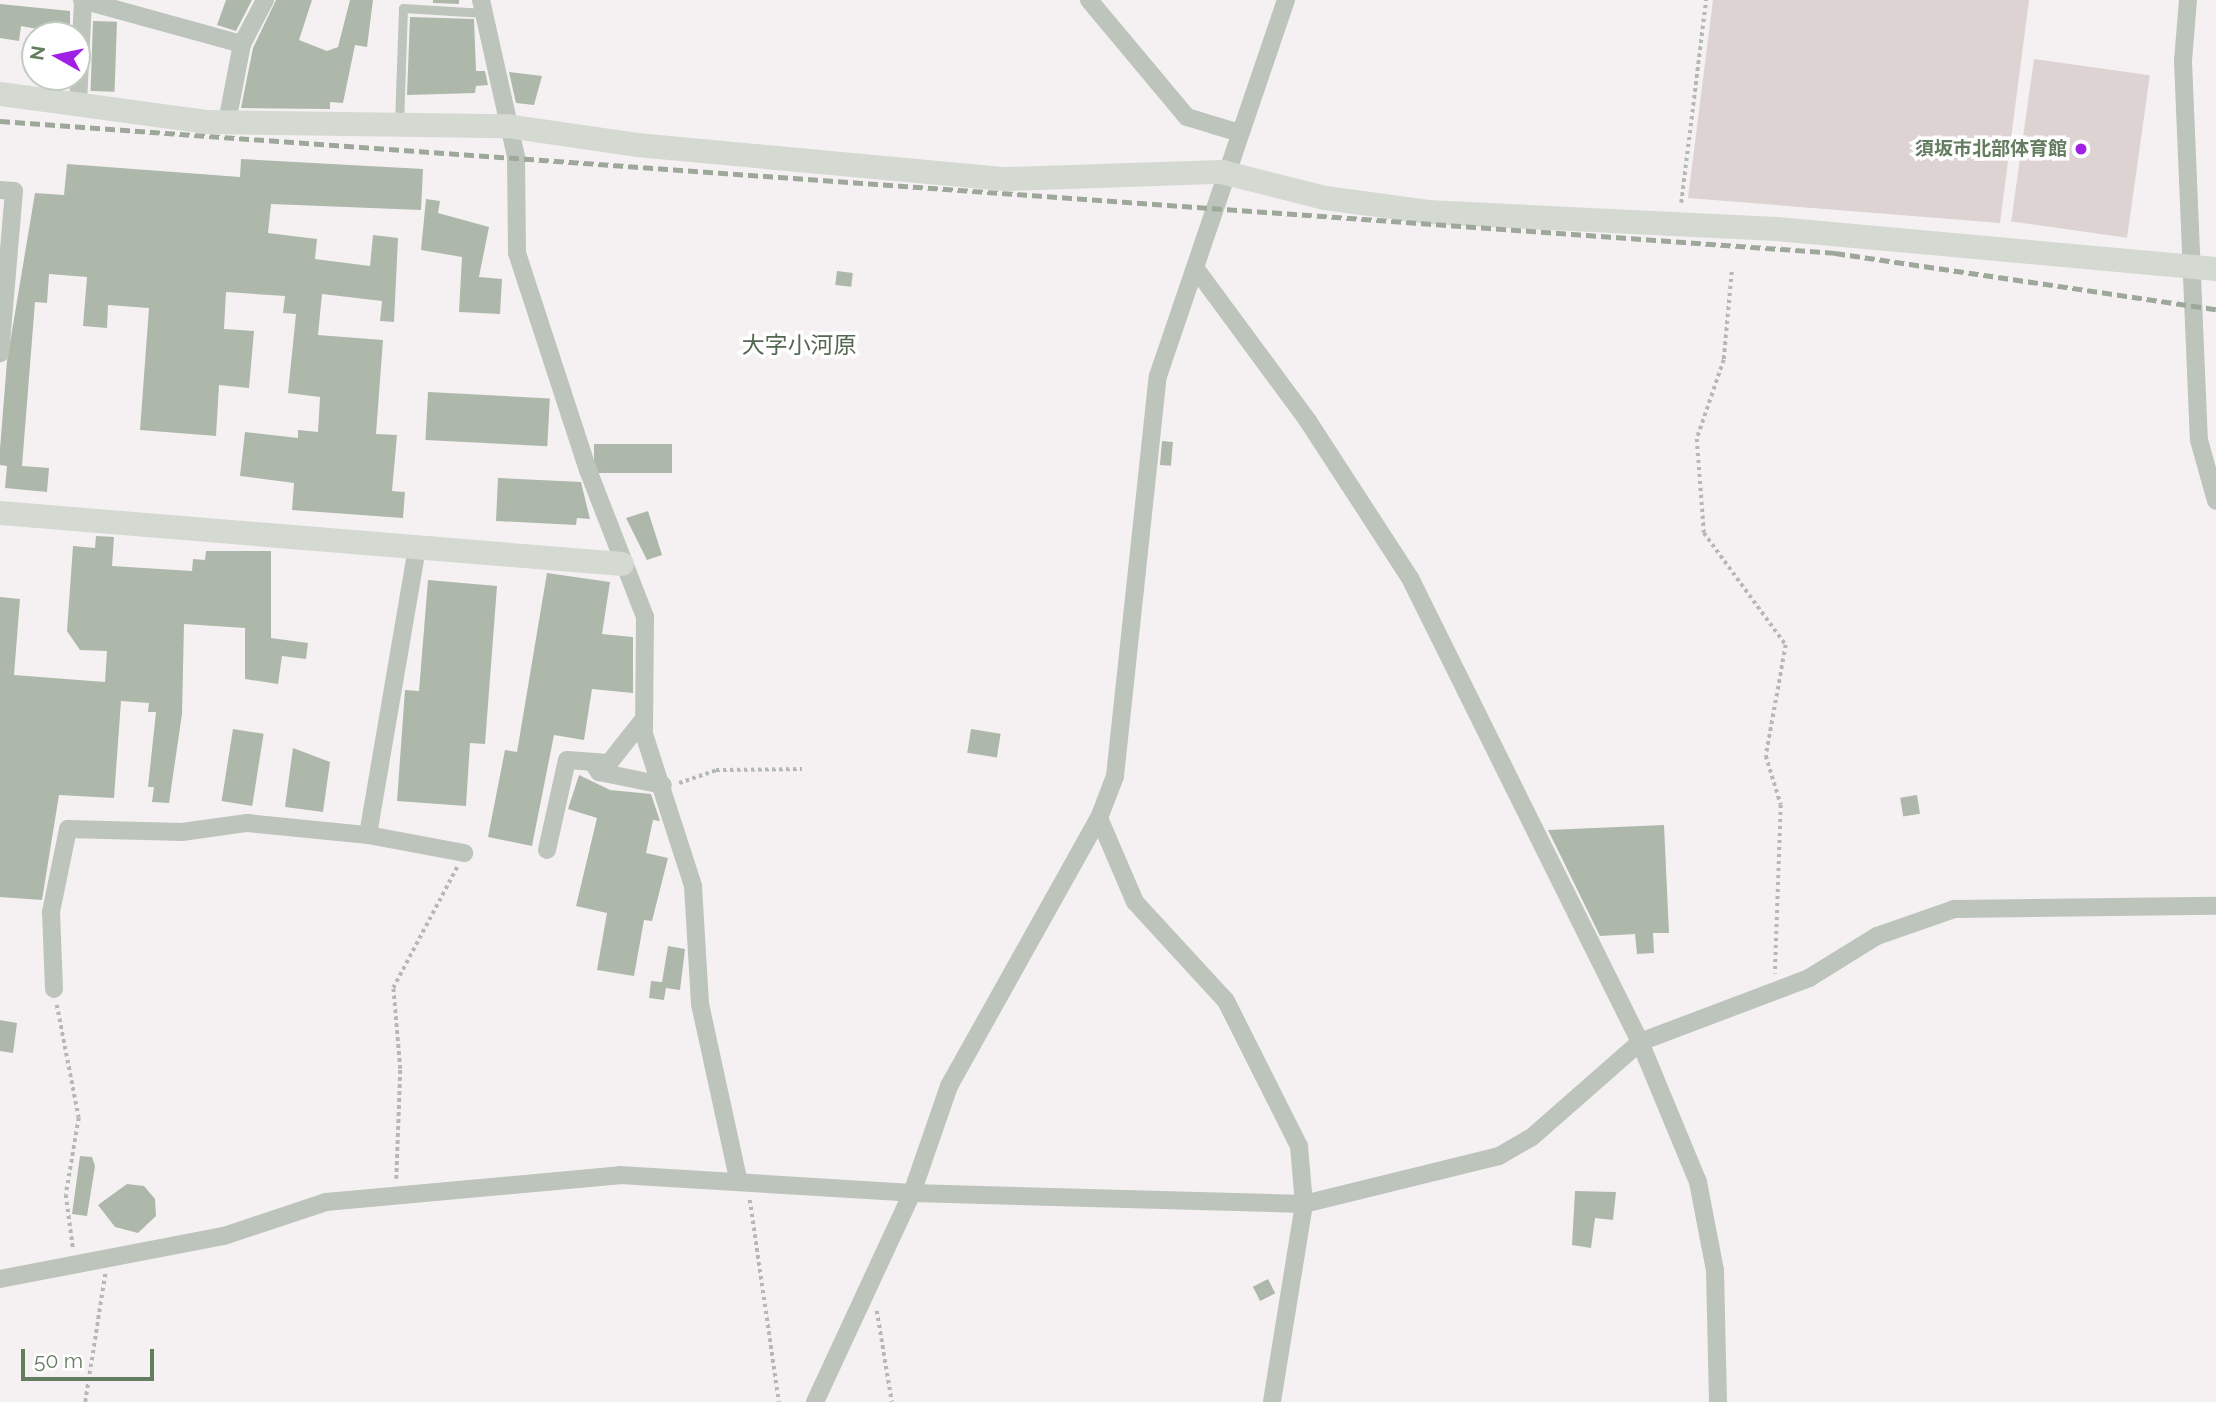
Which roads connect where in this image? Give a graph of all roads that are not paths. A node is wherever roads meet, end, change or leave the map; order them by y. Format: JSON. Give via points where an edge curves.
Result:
{"nodes":[{"id":1,"x":83,"y":0,"type":"edge"},
{"id":2,"x":265,"y":0,"type":"edge"},
{"id":3,"x":1088,"y":0,"type":"edge"},
{"id":4,"x":1286,"y":0,"type":"edge"},
{"id":5,"x":2188,"y":0,"type":"edge"},
{"id":6,"x":483,"y":7,"type":"edge"},
{"id":7,"x":242,"y":44,"type":"junction"},
{"id":8,"x":0,"y":94,"type":"edge"},
{"id":9,"x":78,"y":103,"type":"junction"},
{"id":10,"x":227,"y":122,"type":"junction"},
{"id":11,"x":399,"y":125,"type":"junction"},
{"id":12,"x":507,"y":125,"type":"junction"},
{"id":13,"x":1236,"y":132,"type":"junction"},
{"id":14,"x":1222,"y":172,"type":"junction"},
{"id":15,"x":0,"y":190,"type":"edge"},
{"id":16,"x":2206,"y":267,"type":"edge"},
{"id":17,"x":1196,"y":269,"type":"junction"},
{"id":18,"x":0,"y":353,"type":"edge"},
{"id":19,"x":2216,"y":501,"type":"edge"},
{"id":20,"x":0,"y":513,"type":"edge"},
{"id":21,"x":417,"y":548,"type":"junction"},
{"id":22,"x":622,"y":564,"type":"junction"},
{"id":23,"x":643,"y":720,"type":"junction"},
{"id":24,"x":593,"y":763,"type":"junction"},
{"id":25,"x":664,"y":788,"type":"junction"},
{"id":26,"x":1099,"y":818,"type":"junction"},
{"id":27,"x":368,"y":835,"type":"junction"},
{"id":28,"x":547,"y":850,"type":"dead end"},
{"id":29,"x":464,"y":853,"type":"road end"},
{"id":30,"x":2216,"y":906,"type":"edge"},
{"id":31,"x":54,"y":989,"type":"road end"},
{"id":32,"x":1640,"y":1042,"type":"junction"},
{"id":33,"x":741,"y":1179,"type":"junction"},
{"id":34,"x":912,"y":1193,"type":"junction"},
{"id":35,"x":1304,"y":1204,"type":"junction"},
{"id":36,"x":0,"y":1279,"type":"edge"},
{"id":37,"x":815,"y":1402,"type":"edge"},
{"id":38,"x":1272,"y":1402,"type":"edge"},
{"id":39,"x":1718,"y":1402,"type":"edge"}],
"edges":[{"from":1,"to":7,"type":"street"},
{"from":1,"to":9,"type":"street"},
{"from":2,"to":7,"type":"street"},
{"from":3,"to":13,"type":"street","via":[[1187,117]]},
{"from":4,"to":13,"type":"street"},
{"from":5,"to":16,"type":"street","via":[[2183,61]]},
{"from":6,"to":11,"type":"lane","via":[[403,8]]},
{"from":6,"to":12,"type":"street"},
{"from":7,"to":10,"type":"street"},
{"from":8,"to":9,"type":"street"},
{"from":9,"to":10,"type":"street"},
{"from":10,"to":11,"type":"street"},
{"from":11,"to":12,"type":"street"},
{"from":12,"to":14,"type":"street","via":[[637,145],[1007,179]]},
{"from":12,"to":22,"type":"street","via":[[516,157],[517,253]]},
{"from":13,"to":14,"type":"street"},
{"from":14,"to":16,"type":"street","via":[[1325,198],[1428,212],[1678,224]]},
{"from":14,"to":17,"type":"street"},
{"from":15,"to":18,"type":"street","via":[[14,191]]},
{"from":16,"to":19,"type":"street","via":[[2199,440]]},
{"from":17,"to":26,"type":"street","via":[[1158,376],[1122,756]]},
{"from":17,"to":32,"type":"street","via":[[1308,421],[1410,578]]},
{"from":20,"to":21,"type":"street"},
{"from":21,"to":22,"type":"street"},
{"from":21,"to":27,"type":"street"},
{"from":22,"to":23,"type":"street","via":[[638,587],[645,617]]},
{"from":23,"to":24,"type":"street","via":[[609,763]]},
{"from":23,"to":25,"type":"street"},
{"from":24,"to":25,"type":"street","via":[[599,772]]},
{"from":24,"to":28,"type":"street","via":[[567,761]]},
{"from":25,"to":33,"type":"street","via":[[693,887],[700,1004]]},
{"from":26,"to":34,"type":"street","via":[[950,1086]]},
{"from":26,"to":35,"type":"street","via":[[1135,902],[1226,1001],[1241,1027],[1299,1146]]},
{"from":27,"to":29,"type":"street"},
{"from":27,"to":31,"type":"street","via":[[247,823],[182,832],[68,829],[51,912]]},
{"from":30,"to":32,"type":"street","via":[[1954,909],[1877,936],[1809,978]]},
{"from":32,"to":35,"type":"street","via":[[1532,1137],[1499,1156]]},
{"from":32,"to":39,"type":"street","via":[[1698,1182],[1715,1270]]},
{"from":33,"to":34,"type":"street"},
{"from":33,"to":36,"type":"street","via":[[620,1175],[326,1202],[224,1236]]},
{"from":34,"to":35,"type":"street"},
{"from":34,"to":37,"type":"street"},
{"from":35,"to":38,"type":"street"}]}
